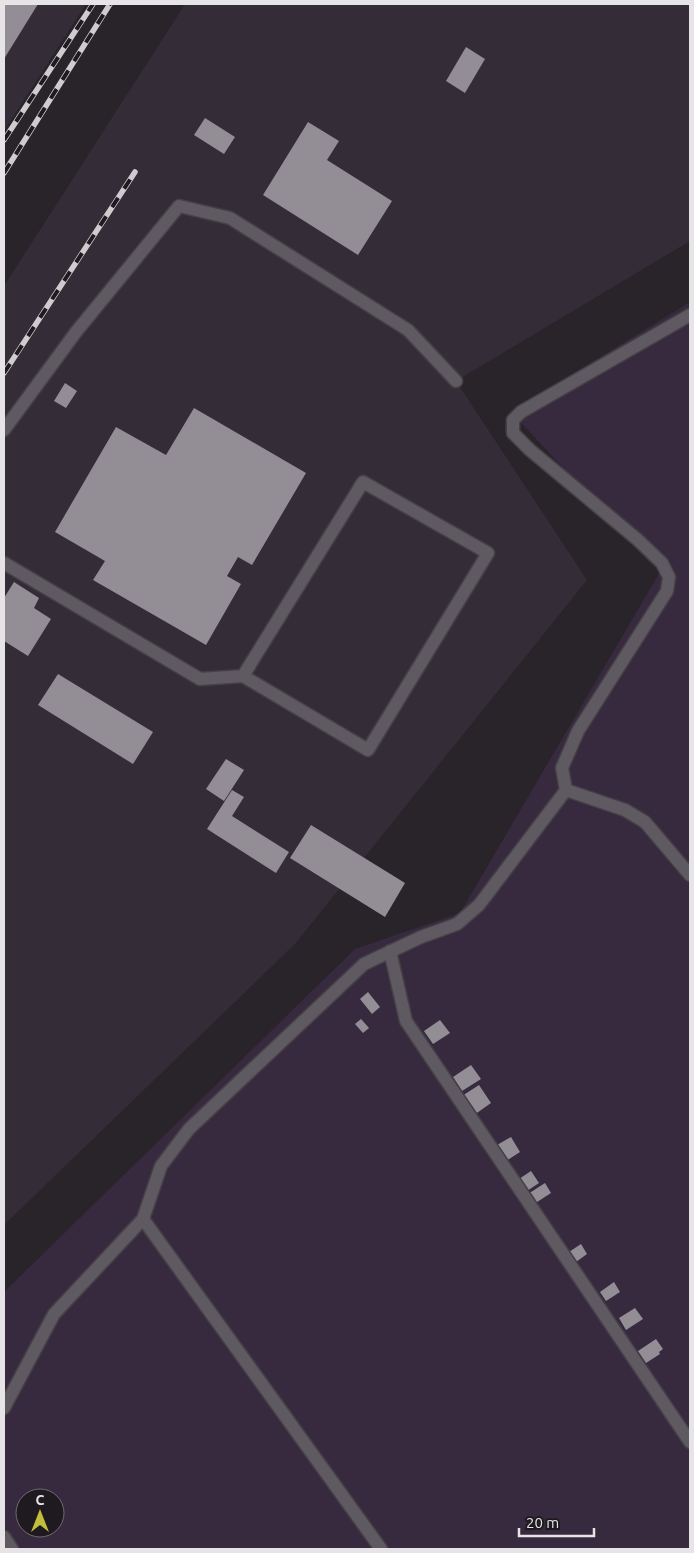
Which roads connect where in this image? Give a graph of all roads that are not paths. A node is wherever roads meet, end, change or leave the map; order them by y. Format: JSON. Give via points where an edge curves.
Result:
{"nodes":[{"id":1,"x":690,"y":315,"type":"edge"},
{"id":2,"x":456,"y":381,"type":"dead end"},
{"id":3,"x":4,"y":430,"type":"edge"},
{"id":4,"x":4,"y":563,"type":"edge"},
{"id":5,"x":243,"y":676,"type":"junction"},
{"id":6,"x":566,"y":790,"type":"junction"},
{"id":7,"x":690,"y":875,"type":"edge"},
{"id":8,"x":390,"y":952,"type":"junction"},
{"id":9,"x":143,"y":1220,"type":"junction"},
{"id":10,"x":4,"y":1408,"type":"edge"},
{"id":11,"x":690,"y":1442,"type":"edge"},
{"id":12,"x":4,"y":1537,"type":"edge"},
{"id":13,"x":12,"y":1549,"type":"edge"},
{"id":14,"x":381,"y":1549,"type":"edge"}],
"edges":[{"from":1,"to":6,"type":"lane","via":[[513,420],[513,432],[638,540],[662,563],[669,577],[667,591],[578,731],[562,768]]},
{"from":2,"to":3,"type":"lane","via":[[400,324],[230,218],[179,206],[76,332]]},
{"from":4,"to":5,"type":"lane","via":[[200,679]]},
{"from":5,"to":5,"type":"lane","via":[[363,482],[488,553],[368,750]]},
{"from":6,"to":7,"type":"lane","via":[[625,810],[644,822]]},
{"from":6,"to":8,"type":"lane","via":[[479,905],[457,924],[421,936]]},
{"from":8,"to":9,"type":"lane","via":[[364,964],[189,1130],[161,1166]]},
{"from":8,"to":11,"type":"lane","via":[[406,1021]]},
{"from":9,"to":10,"type":"lane","via":[[54,1314]]},
{"from":9,"to":14,"type":"lane"},
{"from":12,"to":13,"type":"lane"}]}
